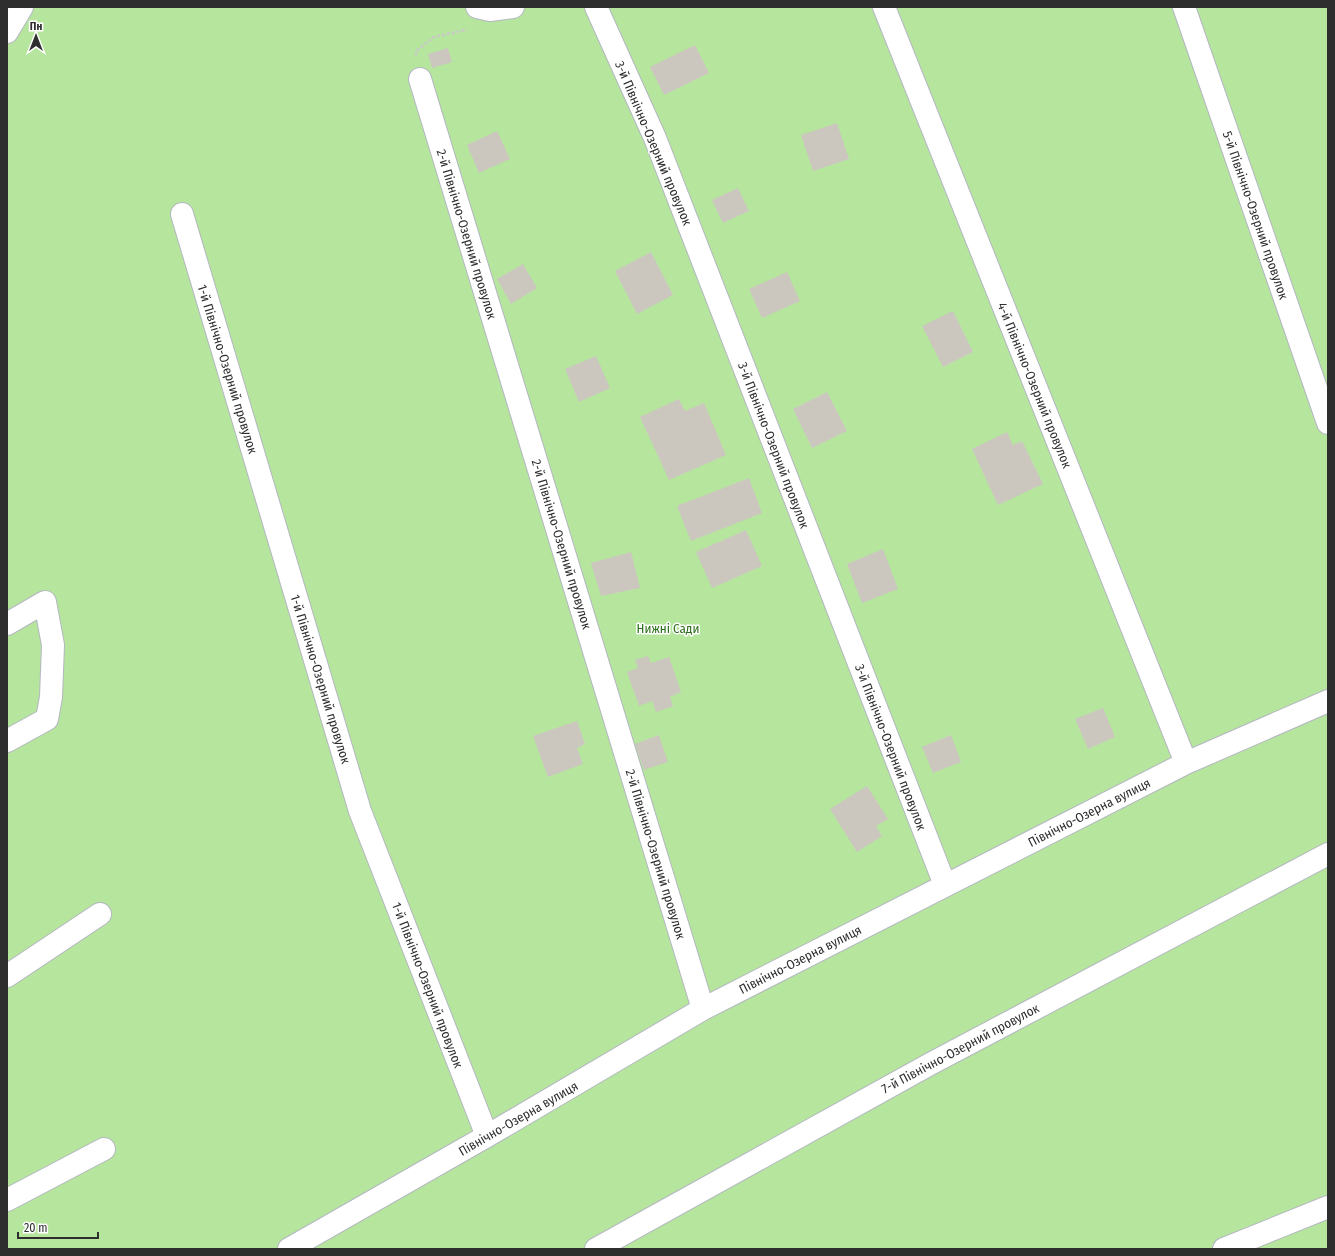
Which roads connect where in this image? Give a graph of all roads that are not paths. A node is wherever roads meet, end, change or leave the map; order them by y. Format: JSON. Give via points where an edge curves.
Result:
{"nodes":[{"id":1,"x":22,"y":7,"type":"edge"},
{"id":2,"x":478,"y":7,"type":"edge"},
{"id":3,"x":513,"y":7,"type":"edge"},
{"id":4,"x":596,"y":7,"type":"edge"},
{"id":5,"x":884,"y":7,"type":"edge"},
{"id":6,"x":1184,"y":7,"type":"edge"},
{"id":7,"x":7,"y":32,"type":"edge"},
{"id":8,"x":420,"y":79,"type":"road end"},
{"id":9,"x":182,"y":214,"type":"dead end"},
{"id":10,"x":1328,"y":423,"type":"edge"},
{"id":11,"x":7,"y":624,"type":"edge"},
{"id":12,"x":1328,"y":701,"type":"edge"},
{"id":13,"x":7,"y":741,"type":"edge"},
{"id":14,"x":1186,"y":763,"type":"junction"},
{"id":15,"x":1328,"y":854,"type":"edge"},
{"id":16,"x":945,"y":885,"type":"junction"},
{"id":17,"x":100,"y":914,"type":"dead end"},
{"id":18,"x":7,"y":976,"type":"edge"},
{"id":19,"x":703,"y":1009,"type":"junction"},
{"id":20,"x":487,"y":1136,"type":"junction"},
{"id":21,"x":104,"y":1149,"type":"dead end"},
{"id":22,"x":7,"y":1200,"type":"edge"},
{"id":23,"x":1328,"y":1207,"type":"edge"},
{"id":24,"x":289,"y":1249,"type":"edge"},
{"id":25,"x":596,"y":1249,"type":"edge"},
{"id":26,"x":1224,"y":1249,"type":"edge"}],
"edges":[{"from":1,"to":7,"type":"street"},
{"from":2,"to":3,"type":"street","via":[[490,10]]},
{"from":4,"to":16,"type":"street","name":"3-й Північно-Озерний провулок","via":[[655,138]]},
{"from":5,"to":14,"type":"street","name":"4-й Північно-Озерний провулок"},
{"from":6,"to":10,"type":"street","name":"5-й Північно-Озерний провулок"},
{"from":8,"to":19,"type":"street","name":"2-й Північно-Озерний провулок"},
{"from":9,"to":20,"type":"street","name":"1-й Північно-Озерний провулок","via":[[360,811]]},
{"from":11,"to":13,"type":"street","via":[[45,602],[52,645],[51,697],[47,719]]},
{"from":12,"to":14,"type":"street","name":"Північно-Озерна вулиця"},
{"from":14,"to":16,"type":"street","name":"Північно-Озерна вулиця"},
{"from":15,"to":25,"type":"street","name":"7-й Північно-Озерний провулок","via":[[932,1062]]},
{"from":16,"to":19,"type":"street","name":"Північно-Озерна вулиця"},
{"from":17,"to":18,"type":"street"},
{"from":19,"to":20,"type":"street","name":"Північно-Озерна вулиця"},
{"from":20,"to":24,"type":"street","name":"Північно-Озерна вулиця"},
{"from":21,"to":22,"type":"street"},
{"from":23,"to":26,"type":"street"}]}
